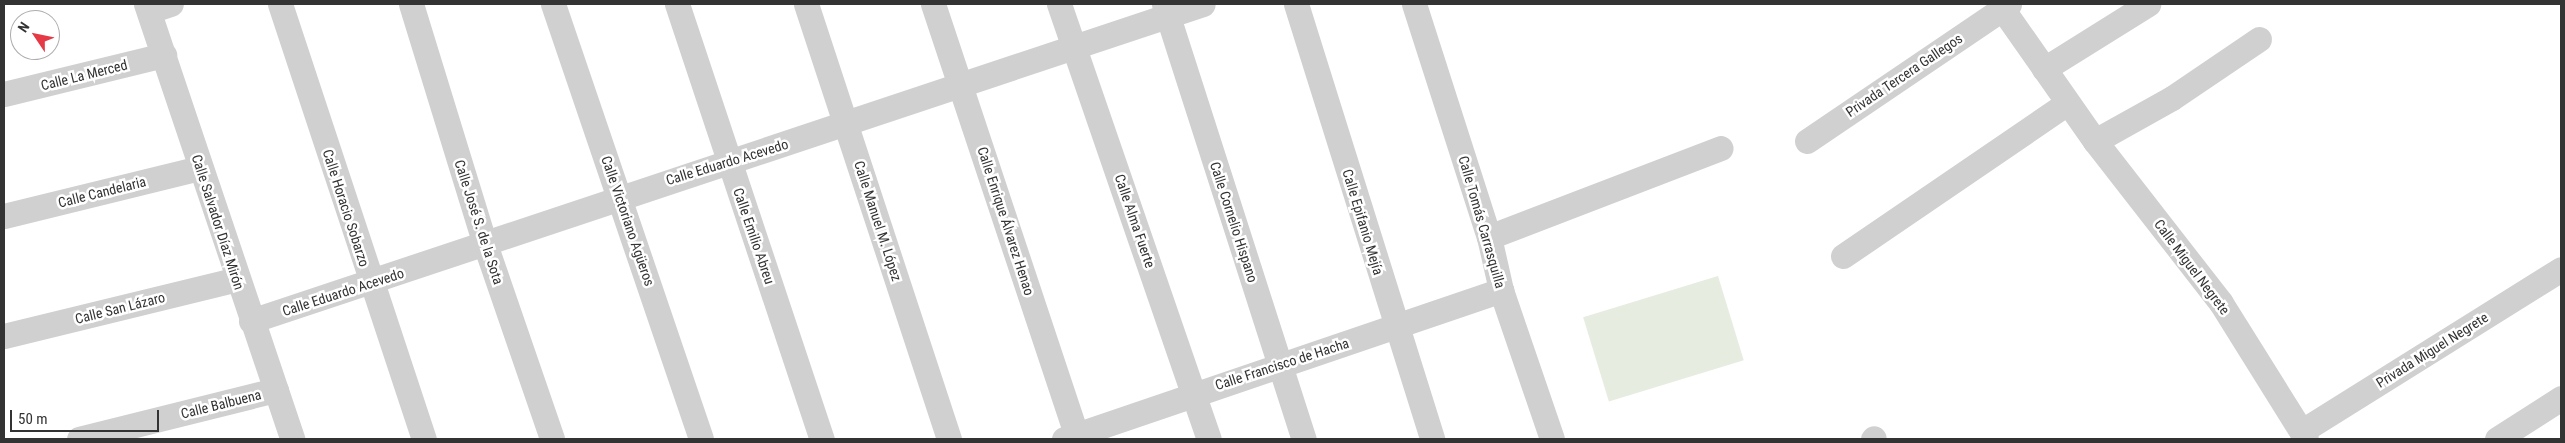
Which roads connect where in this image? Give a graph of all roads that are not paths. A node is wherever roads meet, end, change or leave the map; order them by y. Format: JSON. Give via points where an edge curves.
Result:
{"nodes":[{"id":1,"x":280,"y":4,"type":"edge"},
{"id":2,"x":411,"y":4,"type":"edge"},
{"id":3,"x":553,"y":4,"type":"edge"},
{"id":4,"x":676,"y":4,"type":"edge"},
{"id":5,"x":806,"y":4,"type":"edge"},
{"id":6,"x":933,"y":4,"type":"edge"},
{"id":7,"x":1059,"y":4,"type":"edge"},
{"id":8,"x":1203,"y":4,"type":"edge"},
{"id":9,"x":1296,"y":4,"type":"edge"},
{"id":10,"x":1414,"y":4,"type":"edge"},
{"id":11,"x":2148,"y":4,"type":"edge"},
{"id":12,"x":2003,"y":5,"type":"edge"},
{"id":13,"x":155,"y":6,"type":"edge"},
{"id":14,"x":1165,"y":10,"type":"edge"},
{"id":15,"x":2259,"y":39,"type":"dead end"},
{"id":16,"x":1074,"y":46,"type":"junction"},
{"id":17,"x":164,"y":55,"type":"junction"},
{"id":18,"x":2044,"y":69,"type":"junction"},
{"id":19,"x":960,"y":83,"type":"junction"},
{"id":20,"x":4,"y":94,"type":"edge"},
{"id":21,"x":2067,"y":103,"type":"junction"},
{"id":22,"x":847,"y":124,"type":"junction"},
{"id":23,"x":1807,"y":141,"type":"dead end"},
{"id":24,"x":2095,"y":141,"type":"junction"},
{"id":25,"x":1721,"y":148,"type":"dead end"},
{"id":26,"x":730,"y":162,"type":"junction"},
{"id":27,"x":200,"y":168,"type":"junction"},
{"id":28,"x":619,"y":195,"type":"junction"},
{"id":29,"x":4,"y":216,"type":"edge"},
{"id":30,"x":1489,"y":237,"type":"junction"},
{"id":31,"x":485,"y":244,"type":"junction"},
{"id":32,"x":1843,"y":256,"type":"dead end"},
{"id":33,"x":2561,"y":269,"type":"edge"},
{"id":34,"x":237,"y":279,"type":"junction"},
{"id":35,"x":370,"y":284,"type":"junction"},
{"id":36,"x":1501,"y":290,"type":"junction"},
{"id":37,"x":251,"y":322,"type":"junction"},
{"id":38,"x":1394,"y":326,"type":"junction"},
{"id":39,"x":4,"y":336,"type":"edge"},
{"id":40,"x":1280,"y":367,"type":"junction"},
{"id":41,"x":276,"y":390,"type":"junction"},
{"id":42,"x":1194,"y":392,"type":"junction"},
{"id":43,"x":2561,"y":398,"type":"edge"},
{"id":44,"x":2304,"y":435,"type":"edge"},
{"id":45,"x":1073,"y":438,"type":"edge"},
{"id":46,"x":80,"y":439,"type":"edge"},
{"id":47,"x":292,"y":439,"type":"edge"},
{"id":48,"x":424,"y":439,"type":"edge"},
{"id":49,"x":552,"y":439,"type":"edge"},
{"id":50,"x":701,"y":439,"type":"edge"},
{"id":51,"x":822,"y":439,"type":"edge"},
{"id":52,"x":949,"y":439,"type":"edge"},
{"id":53,"x":1209,"y":439,"type":"edge"},
{"id":54,"x":1304,"y":439,"type":"edge"},
{"id":55,"x":1432,"y":439,"type":"edge"},
{"id":56,"x":1552,"y":439,"type":"edge"},
{"id":57,"x":2497,"y":439,"type":"edge"}],
"edges":[{"from":1,"to":35,"type":"street","name":"Calle Horacio Sobarzo"},
{"from":2,"to":31,"type":"street","name":"Calle José S. de la Sota"},
{"from":3,"to":28,"type":"street","name":"Calle Victoriano Agüeros"},
{"from":4,"to":26,"type":"street","name":"Calle Emilio Abreu"},
{"from":5,"to":22,"type":"street","name":"Calle Manuel M. López"},
{"from":6,"to":19,"type":"street","name":"Calle Enrique Álvarez Henao"},
{"from":7,"to":16,"type":"street","name":"Calle Alma Fuerte"},
{"from":8,"to":14,"type":"street","name":"Calle Eduardo Acevedo"},
{"from":9,"to":38,"type":"street","name":"Calle Epifanio Mejía"},
{"from":10,"to":30,"type":"street","name":"Calle Tomás Carrasquilla"},
{"from":11,"to":18,"type":"street"},
{"from":12,"to":18,"type":"street","name":"Calle Miguel Negrete"},
{"from":12,"to":23,"type":"street","name":"Privada Tercera Gallegos"},
{"from":13,"to":17,"type":"street","name":"Calle Salvador Díaz Mirón"},
{"from":14,"to":16,"type":"street","name":"Calle Eduardo Acevedo"},
{"from":14,"to":40,"type":"street","name":"Calle Cornelio Hispano"},
{"from":15,"to":24,"type":"street","via":[[2172,98]]},
{"from":16,"to":19,"type":"street","name":"Calle Eduardo Acevedo"},
{"from":16,"to":42,"type":"street","name":"Calle Alma Fuerte"},
{"from":17,"to":20,"type":"street","name":"Calle La Merced"},
{"from":17,"to":27,"type":"street","name":"Calle Salvador Díaz Mirón"},
{"from":18,"to":21,"type":"street","name":"Calle Miguel Negrete"},
{"from":19,"to":22,"type":"street","name":"Calle Eduardo Acevedo"},
{"from":19,"to":45,"type":"street","name":"Calle Enrique Álvarez Henao"},
{"from":21,"to":24,"type":"street","name":"Calle Miguel Negrete"},
{"from":21,"to":32,"type":"street"},
{"from":22,"to":26,"type":"street","name":"Calle Eduardo Acevedo"},
{"from":22,"to":52,"type":"street","name":"Calle Manuel M. López"},
{"from":24,"to":44,"type":"street","name":"Calle Miguel Negrete","via":[[2221,303]]},
{"from":25,"to":30,"type":"street"},
{"from":26,"to":28,"type":"street","name":"Calle Eduardo Acevedo"},
{"from":26,"to":51,"type":"street","name":"Calle Emilio Abreu"},
{"from":27,"to":29,"type":"street","name":"Calle Candelaria"},
{"from":27,"to":34,"type":"street","name":"Calle Salvador Díaz Mirón"},
{"from":28,"to":31,"type":"street","name":"Calle Eduardo Acevedo"},
{"from":28,"to":50,"type":"street","name":"Calle Victoriano Agüeros"},
{"from":30,"to":36,"type":"street","name":"Calle Tomás Carrasquilla"},
{"from":31,"to":35,"type":"street","name":"Calle Eduardo Acevedo"},
{"from":31,"to":49,"type":"street","name":"Calle José S. de la Sota"},
{"from":33,"to":44,"type":"street","name":"Privada Miguel Negrete"},
{"from":34,"to":37,"type":"street","name":"Calle Salvador Díaz Mirón"},
{"from":34,"to":39,"type":"street","name":"Calle San Lázaro"},
{"from":35,"to":37,"type":"street","name":"Calle Eduardo Acevedo"},
{"from":35,"to":48,"type":"street","name":"Calle Horacio Sobarzo"},
{"from":36,"to":38,"type":"street","name":"Calle Francisco de Hacha"},
{"from":36,"to":56,"type":"street","name":"Calle Tomás Carrasquilla"},
{"from":37,"to":41,"type":"street","name":"Calle Salvador Díaz Mirón"},
{"from":38,"to":40,"type":"street","name":"Calle Francisco de Hacha"},
{"from":38,"to":55,"type":"street","name":"Calle Epifanio Mejía"},
{"from":40,"to":42,"type":"street","name":"Calle Francisco de Hacha"},
{"from":40,"to":54,"type":"street","name":"Calle Cornelio Hispano"},
{"from":41,"to":46,"type":"street","name":"Calle Balbuena"},
{"from":41,"to":47,"type":"street","name":"Calle Salvador Díaz Mirón"},
{"from":42,"to":45,"type":"street","name":"Calle Francisco de Hacha"},
{"from":42,"to":53,"type":"street","name":"Calle Alma Fuerte"},
{"from":43,"to":57,"type":"street"}]}
